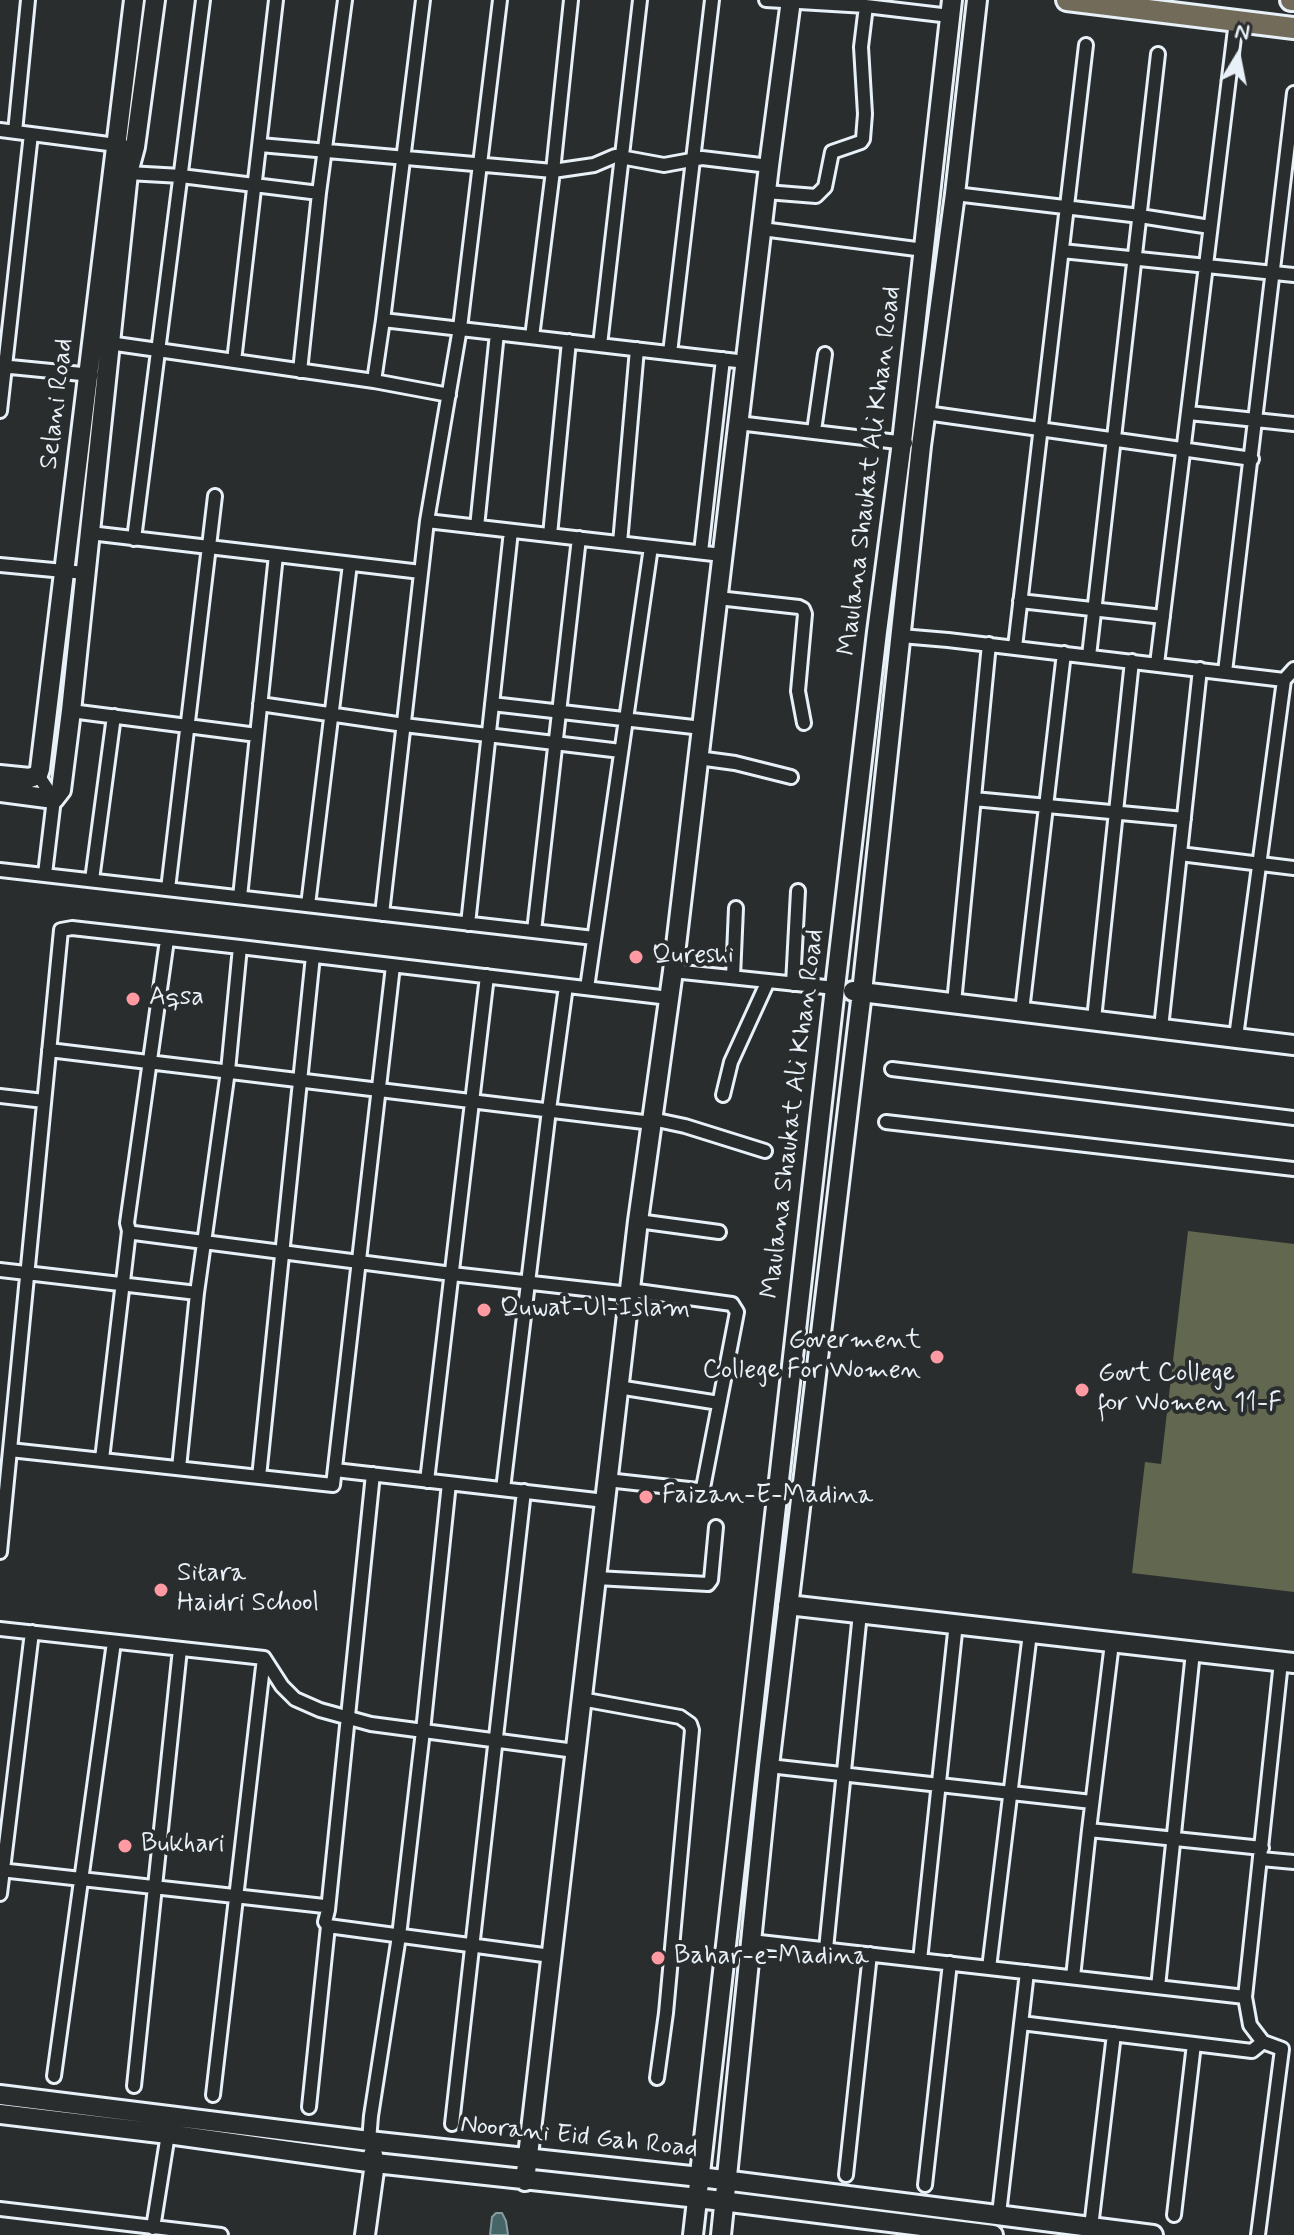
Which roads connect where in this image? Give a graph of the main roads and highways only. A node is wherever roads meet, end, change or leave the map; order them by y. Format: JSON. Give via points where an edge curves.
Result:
{"nodes":[{"id":1,"x":134,"y":0,"type":"edge"},
{"id":2,"x":155,"y":0,"type":"edge"},
{"id":3,"x":977,"y":0,"type":"edge"},
{"id":4,"x":1067,"y":0,"type":"edge"},
{"id":5,"x":791,"y":1,"type":"edge"},
{"id":6,"x":951,"y":8,"type":"edge"},
{"id":7,"x":1294,"y":28,"type":"edge"},
{"id":8,"x":125,"y":146,"type":"junction"},
{"id":9,"x":96,"y":376,"type":"junction"},
{"id":10,"x":0,"y":775,"type":"edge"},
{"id":11,"x":0,"y":792,"type":"edge"},
{"id":12,"x":835,"y":988,"type":"junction"},
{"id":13,"x":862,"y":992,"type":"junction"},
{"id":14,"x":1294,"y":1045,"type":"edge"},
{"id":15,"x":788,"y":1605,"type":"junction"},
{"id":16,"x":1287,"y":1662,"type":"edge"},
{"id":17,"x":0,"y":2095,"type":"edge"},
{"id":18,"x":0,"y":2114,"type":"edge"},
{"id":19,"x":369,"y":2141,"type":"junction"},
{"id":20,"x":527,"y":2158,"type":"junction"},
{"id":21,"x":375,"y":2163,"type":"junction"},
{"id":22,"x":700,"y":2177,"type":"junction"},
{"id":23,"x":727,"y":2180,"type":"junction"},
{"id":24,"x":525,"y":2181,"type":"junction"},
{"id":25,"x":698,"y":2198,"type":"junction"},
{"id":26,"x":724,"y":2202,"type":"junction"},
{"id":27,"x":365,"y":2235,"type":"edge"},
{"id":28,"x":693,"y":2235,"type":"edge"},
{"id":29,"x":721,"y":2235,"type":"edge"},
{"id":30,"x":993,"y":2235,"type":"edge"},
{"id":31,"x":1153,"y":2235,"type":"edge"}],
"edges":[{"from":1,"to":8,"type":"main road","name":"Selani Road"},
{"from":2,"to":8,"type":"main road","name":"Selani Road"},
{"from":3,"to":13,"type":"main road","name":"Maulana Shaukat Ali Khan Road","via":[[921,446]]},
{"from":4,"to":7,"type":"main road"},
{"from":5,"to":20,"type":"main road"},
{"from":6,"to":12,"type":"main road","name":"Maulana Shaukat Ali Khan Road"},
{"from":8,"to":9,"type":"main road","name":"Selani Road"},
{"from":8,"to":9,"type":"main road","name":"Selani Road","via":[[128,173],[109,343]]},
{"from":9,"to":10,"type":"main road","name":"Selani Road","via":[[38,775]]},
{"from":9,"to":11,"type":"main road","name":"Selani Road","via":[[90,533],[61,790],[54,799]]},
{"from":12,"to":13,"type":"main road"},
{"from":12,"to":22,"type":"main road","name":"Maulana Shaukat Ali Khan Road"},
{"from":13,"to":14,"type":"main road"},
{"from":13,"to":15,"type":"main road","name":"Maulana Shaukat Ali Khan Road"},
{"from":15,"to":16,"type":"main road"},
{"from":15,"to":23,"type":"main road","name":"Maulana Shaukat Ali Khan Road"},
{"from":17,"to":19,"type":"main road","name":"Noorani Eid Gah Road"},
{"from":18,"to":21,"type":"main road","name":"Noorani Eid Gah Road"},
{"from":19,"to":20,"type":"main road","name":"Noorani Eid Gah Road"},
{"from":19,"to":21,"type":"main road"},
{"from":20,"to":22,"type":"main road","name":"Noorani Eid Gah Road"},
{"from":20,"to":24,"type":"main road"},
{"from":21,"to":24,"type":"main road","name":"Noorani Eid Gah Road"},
{"from":21,"to":27,"type":"main road"},
{"from":22,"to":23,"type":"main road","name":"Noorani Eid Gah Road"},
{"from":22,"to":25,"type":"main road","name":"Maulana Shaukat Ali Khan Road"},
{"from":23,"to":26,"type":"main road","name":"Maulana Shaukat Ali Khan Road"},
{"from":23,"to":31,"type":"main road","name":"Noorani Eid Gah Road"},
{"from":24,"to":25,"type":"main road","name":"Noorani Eid Gah Road"},
{"from":25,"to":26,"type":"main road","name":"Noorani Eid Gah Road"},
{"from":25,"to":28,"type":"main road","name":"Maulana Shaukat Ali Khan Road"},
{"from":26,"to":29,"type":"main road","name":"Maulana Shaukat Ali Khan Road"},
{"from":26,"to":30,"type":"main road","name":"Noorani Eid Gah Road"}]}
